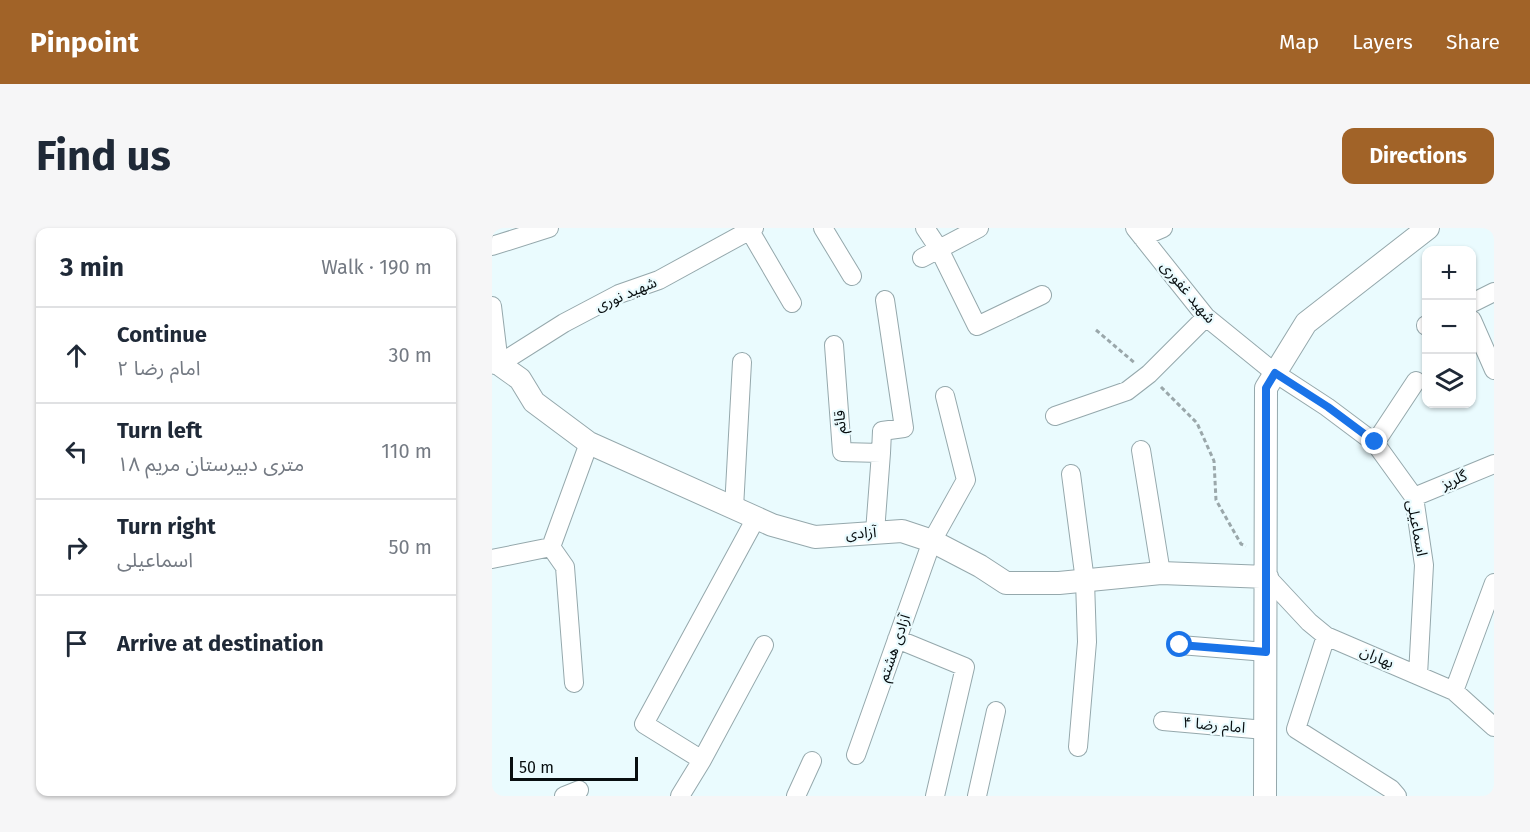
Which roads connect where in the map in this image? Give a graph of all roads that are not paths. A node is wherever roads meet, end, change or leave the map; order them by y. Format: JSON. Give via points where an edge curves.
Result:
{"nodes":[{"id":1,"x":549,"y":228,"type":"edge"},
{"id":2,"x":823,"y":228,"type":"edge"},
{"id":3,"x":925,"y":228,"type":"edge"},
{"id":4,"x":979,"y":228,"type":"edge"},
{"id":5,"x":1162,"y":228,"type":"edge"},
{"id":6,"x":1428,"y":228,"type":"edge"},
{"id":7,"x":752,"y":229,"type":"edge"},
{"id":8,"x":1139,"y":232,"type":"edge"},
{"id":9,"x":492,"y":246,"type":"edge"},
{"id":10,"x":939,"y":249,"type":"junction"},
{"id":11,"x":922,"y":258,"type":"dead end"},
{"id":12,"x":852,"y":276,"type":"dead end"},
{"id":13,"x":1494,"y":292,"type":"edge"},
{"id":14,"x":1042,"y":296,"type":"dead end"},
{"id":15,"x":885,"y":300,"type":"dead end"},
{"id":16,"x":1476,"y":301,"type":"edge"},
{"id":17,"x":792,"y":303,"type":"dead end"},
{"id":18,"x":492,"y":306,"type":"edge"},
{"id":19,"x":1206,"y":317,"type":"junction"},
{"id":20,"x":1476,"y":329,"type":"edge"},
{"id":21,"x":834,"y":345,"type":"dead end"},
{"id":22,"x":742,"y":362,"type":"dead end"},
{"id":23,"x":496,"y":363,"type":"edge"},
{"id":24,"x":1494,"y":370,"type":"edge"},
{"id":25,"x":1275,"y":373,"type":"junction"},
{"id":26,"x":1416,"y":381,"type":"dead end"},
{"id":27,"x":945,"y":396,"type":"dead end"},
{"id":28,"x":1055,"y":416,"type":"dead end"},
{"id":29,"x":589,"y":442,"type":"junction"},
{"id":30,"x":1375,"y":442,"type":"junction"},
{"id":31,"x":1141,"y":450,"type":"dead end"},
{"id":32,"x":881,"y":453,"type":"junction"},
{"id":33,"x":1494,"y":464,"type":"edge"},
{"id":34,"x":1071,"y":474,"type":"dead end"},
{"id":35,"x":1414,"y":497,"type":"junction"},
{"id":36,"x":734,"y":508,"type":"junction"},
{"id":37,"x":756,"y":518,"type":"junction"},
{"id":38,"x":875,"y":532,"type":"junction"},
{"id":39,"x":932,"y":541,"type":"junction"},
{"id":40,"x":551,"y":547,"type":"junction"},
{"id":41,"x":492,"y":560,"type":"edge"},
{"id":42,"x":1267,"y":566,"type":"junction"},
{"id":43,"x":1161,"y":573,"type":"junction"},
{"id":44,"x":1085,"y":581,"type":"junction"},
{"id":45,"x":1494,"y":583,"type":"edge"},
{"id":46,"x":1326,"y":636,"type":"junction"},
{"id":47,"x":897,"y":639,"type":"junction"},
{"id":48,"x":764,"y":645,"type":"dead end"},
{"id":49,"x":1180,"y":645,"type":"dead end"},
{"id":50,"x":1266,"y":652,"type":"junction"},
{"id":51,"x":1419,"y":675,"type":"junction"},
{"id":52,"x":574,"y":683,"type":"dead end"},
{"id":53,"x":1454,"y":691,"type":"junction"},
{"id":54,"x":996,"y":711,"type":"dead end"},
{"id":55,"x":1163,"y":721,"type":"dead end"},
{"id":56,"x":1494,"y":727,"type":"edge"},
{"id":57,"x":1265,"y":730,"type":"junction"},
{"id":58,"x":1078,"y":747,"type":"dead end"},
{"id":59,"x":856,"y":755,"type":"dead end"},
{"id":60,"x":702,"y":760,"type":"junction"},
{"id":61,"x":812,"y":761,"type":"dead end"},
{"id":62,"x":1391,"y":794,"type":"edge"},
{"id":63,"x":680,"y":796,"type":"edge"},
{"id":64,"x":796,"y":796,"type":"edge"},
{"id":65,"x":935,"y":796,"type":"edge"},
{"id":66,"x":977,"y":796,"type":"edge"},
{"id":67,"x":1265,"y":796,"type":"edge"}],
"edges":[{"from":1,"to":9,"type":"street"},
{"from":2,"to":12,"type":"street"},
{"from":3,"to":10,"type":"street"},
{"from":4,"to":10,"type":"street"},
{"from":5,"to":8,"type":"street"},
{"from":6,"to":25,"type":"street","via":[[1306,324]]},
{"from":7,"to":17,"type":"street"},
{"from":7,"to":23,"type":"street","name":"شهید نوری","via":[[659,280],[609,299]]},
{"from":8,"to":19,"type":"street","name":"شهید غفوری"},
{"from":10,"to":11,"type":"street"},
{"from":10,"to":14,"type":"street","via":[[977,326]]},
{"from":13,"to":16,"type":"street"},
{"from":15,"to":32,"type":"street","via":[[904,428],[882,432]]},
{"from":18,"to":23,"type":"street"},
{"from":19,"to":25,"type":"street","name":"شهید غفوری"},
{"from":19,"to":28,"type":"street","via":[[1127,391]]},
{"from":20,"to":24,"type":"street"},
{"from":21,"to":32,"type":"street","name":"قائم","via":[[842,452]]},
{"from":22,"to":36,"type":"street"},
{"from":23,"to":29,"type":"street","name":"آزادی","via":[[520,379],[534,402]]},
{"from":25,"to":30,"type":"street","name":"اسماعیلی"},
{"from":25,"to":42,"type":"street","via":[[1266,388]]},
{"from":26,"to":30,"type":"street"},
{"from":27,"to":39,"type":"street","name":"آزادی هشتم","via":[[966,480]]},
{"from":29,"to":36,"type":"street","name":"آزادی"},
{"from":29,"to":40,"type":"street"},
{"from":30,"to":35,"type":"street","name":"اسماعیلی"},
{"from":31,"to":43,"type":"street"},
{"from":32,"to":38,"type":"street"},
{"from":33,"to":35,"type":"street","name":"گلریز"},
{"from":34,"to":44,"type":"street"},
{"from":35,"to":51,"type":"street","name":"اسماعیلی","via":[[1424,565]]},
{"from":36,"to":37,"type":"street","name":"آزادی"},
{"from":37,"to":38,"type":"street","name":"آزادی","via":[[815,537]]},
{"from":37,"to":60,"type":"street","via":[[644,724]]},
{"from":38,"to":39,"type":"street","name":"آزادی","via":[[902,531]]},
{"from":39,"to":44,"type":"street","name":"آزادی","via":[[1006,583]]},
{"from":39,"to":47,"type":"street","name":"آزادی هشتم"},
{"from":40,"to":41,"type":"street"},
{"from":40,"to":52,"type":"street","via":[[565,567]]},
{"from":42,"to":43,"type":"street","name":"آزادی"},
{"from":42,"to":46,"type":"street","name":"بهاران","via":[[1309,622]]},
{"from":42,"to":50,"type":"street"},
{"from":43,"to":44,"type":"street","name":"آزادی"},
{"from":44,"to":58,"type":"street","via":[[1088,642]]},
{"from":45,"to":53,"type":"street"},
{"from":46,"to":51,"type":"street","name":"بهاران"},
{"from":46,"to":62,"type":"street","via":[[1296,729]]},
{"from":47,"to":59,"type":"street","name":"آزادی هشتم"},
{"from":47,"to":65,"type":"street","via":[[965,667]]},
{"from":48,"to":60,"type":"street"},
{"from":49,"to":50,"type":"street"},
{"from":50,"to":57,"type":"street"},
{"from":51,"to":53,"type":"street","name":"بهاران"},
{"from":53,"to":56,"type":"street","name":"بهاران"},
{"from":54,"to":66,"type":"street"},
{"from":55,"to":57,"type":"street","name":"امام رضا ۴"},
{"from":57,"to":67,"type":"street"},
{"from":60,"to":63,"type":"street"},
{"from":61,"to":64,"type":"street"}]}
